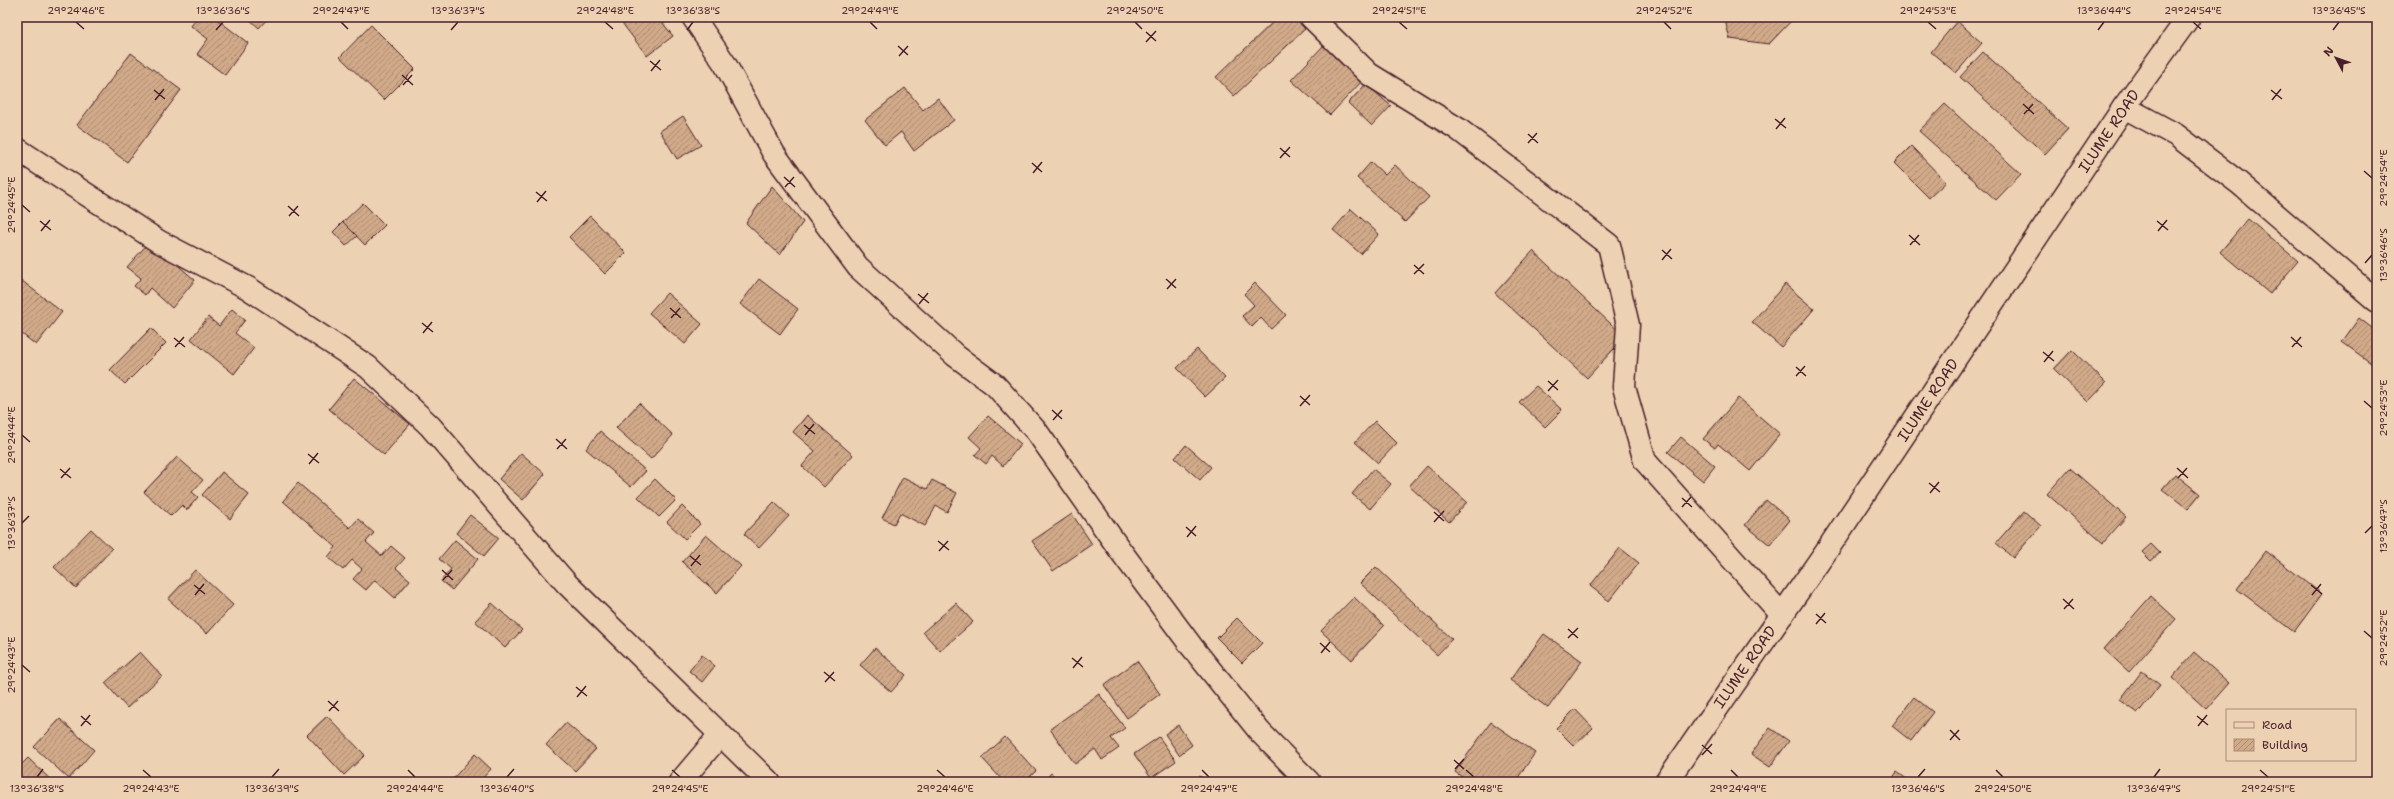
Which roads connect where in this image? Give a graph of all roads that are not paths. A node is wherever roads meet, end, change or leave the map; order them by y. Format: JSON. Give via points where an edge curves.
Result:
{"nodes":[{"id":1,"x":693,"y":17,"type":"edge"},
{"id":2,"x":1311,"y":17,"type":"edge"},
{"id":3,"x":2189,"y":17,"type":"edge"},
{"id":4,"x":2124,"y":108,"type":"junction"},
{"id":5,"x":17,"y":149,"type":"edge"},
{"id":6,"x":2377,"y":301,"type":"edge"},
{"id":7,"x":1782,"y":615,"type":"junction"},
{"id":8,"x":720,"y":735,"type":"junction"},
{"id":9,"x":680,"y":782,"type":"edge"},
{"id":10,"x":769,"y":782,"type":"edge"},
{"id":11,"x":1308,"y":782,"type":"edge"},
{"id":12,"x":1666,"y":782,"type":"edge"}],
"edges":[{"from":1,"to":11,"type":"street","via":[[725,64],[774,154],[858,267],[956,356],[995,385],[1037,432],[1192,647],[1260,732]]},
{"from":2,"to":7,"type":"street","via":[[1369,74],[1458,129],[1609,245],[1628,325],[1624,387],[1645,462]]},
{"from":3,"to":4,"type":"street","name":"ILUME ROAD"},
{"from":4,"to":6,"type":"street","via":[[2176,135],[2239,183]]},
{"from":4,"to":7,"type":"street","name":"ILUME ROAD"},
{"from":5,"to":8,"type":"street","via":[[158,241],[248,288],[368,366],[430,426],[567,584]]},
{"from":7,"to":12,"type":"street","name":"ILUME ROAD"},
{"from":8,"to":9,"type":"street"},
{"from":8,"to":10,"type":"street"}]}
